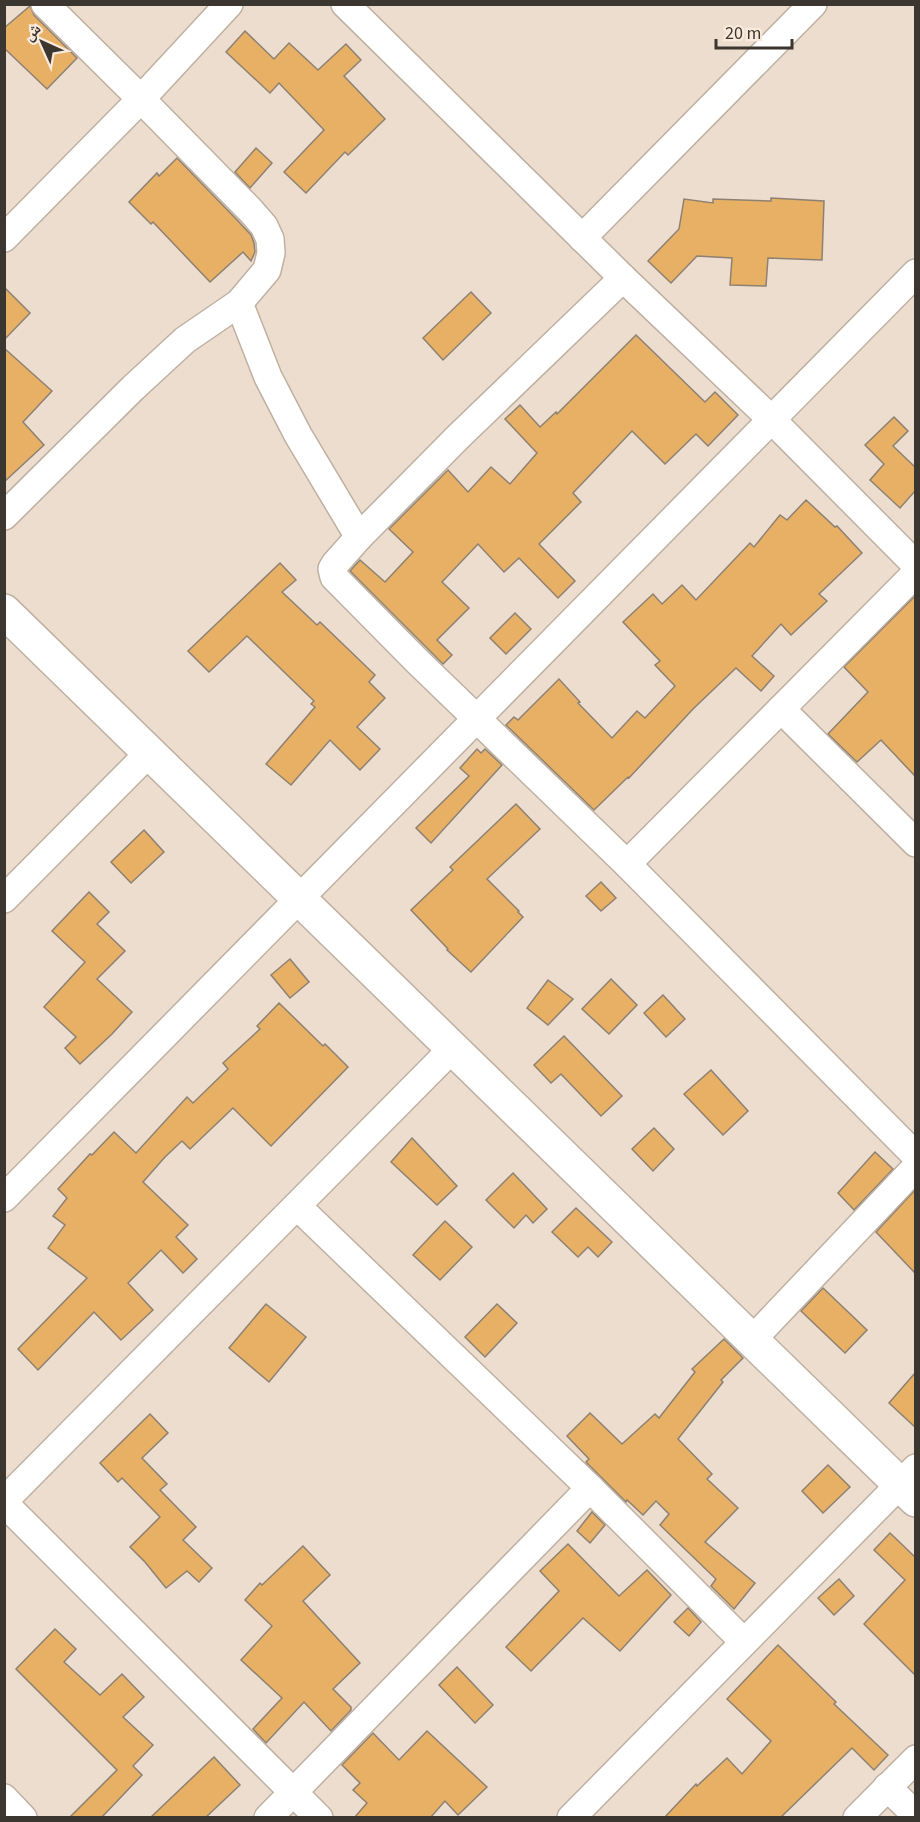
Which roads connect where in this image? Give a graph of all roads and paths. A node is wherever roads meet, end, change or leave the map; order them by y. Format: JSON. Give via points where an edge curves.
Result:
{"nodes":[{"id":1,"x":45,"y":4,"type":"edge"},
{"id":2,"x":229,"y":4,"type":"edge"},
{"id":3,"x":345,"y":4,"type":"edge"},
{"id":4,"x":813,"y":4,"type":"edge"},
{"id":5,"x":141,"y":99,"type":"junction"},
{"id":6,"x":4,"y":238,"type":"edge"},
{"id":7,"x":582,"y":238,"type":"junction"},
{"id":8,"x":915,"y":273,"type":"edge"},
{"id":9,"x":623,"y":278,"type":"junction"},
{"id":10,"x":239,"y":303,"type":"junction"},
{"id":11,"x":771,"y":419,"type":"junction"},
{"id":12,"x":4,"y":516,"type":"edge"},
{"id":13,"x":358,"y":537,"type":"junction"},
{"id":14,"x":915,"y":565,"type":"edge"},
{"id":15,"x":915,"y":573,"type":"edge"},
{"id":16,"x":6,"y":616,"type":"edge"},
{"id":17,"x":781,"y":709,"type":"junction"},
{"id":18,"x":476,"y":719,"type":"junction"},
{"id":19,"x":149,"y":753,"type":"junction"},
{"id":20,"x":915,"y":843,"type":"edge"},
{"id":21,"x":627,"y":864,"type":"junction"},
{"id":22,"x":4,"y":899,"type":"edge"},
{"id":23,"x":299,"y":899,"type":"junction"},
{"id":24,"x":453,"y":1048,"type":"junction"},
{"id":25,"x":915,"y":1156,"type":"edge"},
{"id":26,"x":915,"y":1167,"type":"edge"},
{"id":27,"x":4,"y":1198,"type":"edge"},
{"id":28,"x":297,"y":1206,"type":"junction"},
{"id":29,"x":752,"y":1340,"type":"junction"},
{"id":30,"x":910,"y":1484,"type":"edge"},
{"id":31,"x":590,"y":1488,"type":"junction"},
{"id":32,"x":4,"y":1502,"type":"edge"},
{"id":33,"x":744,"y":1642,"type":"junction"},
{"id":34,"x":915,"y":1759,"type":"edge"},
{"id":35,"x":887,"y":1787,"type":"junction"},
{"id":36,"x":294,"y":1793,"type":"junction"},
{"id":37,"x":4,"y":1798,"type":"edge"},
{"id":38,"x":582,"y":1814,"type":"edge"},
{"id":39,"x":915,"y":1815,"type":"edge"},
{"id":40,"x":24,"y":1818,"type":"edge"},
{"id":41,"x":268,"y":1818,"type":"edge"},
{"id":42,"x":319,"y":1818,"type":"edge"},
{"id":43,"x":857,"y":1818,"type":"edge"}],
"edges":[{"from":1,"to":5,"type":"street"},
{"from":2,"to":5,"type":"street"},
{"from":3,"to":7,"type":"street"},
{"from":4,"to":7,"type":"street"},
{"from":5,"to":6,"type":"street"},
{"from":5,"to":10,"type":"street","via":[[264,226],[271,253],[267,270]]},
{"from":7,"to":9,"type":"street"},
{"from":8,"to":11,"type":"street"},
{"from":9,"to":11,"type":"street"},
{"from":9,"to":13,"type":"street"},
{"from":10,"to":12,"type":"street","via":[[185,340]]},
{"from":10,"to":13,"type":"street","via":[[268,377]]},
{"from":11,"to":14,"type":"street"},
{"from":11,"to":18,"type":"street"},
{"from":13,"to":18,"type":"street","via":[[335,564],[334,576]]},
{"from":15,"to":17,"type":"street"},
{"from":16,"to":19,"type":"street"},
{"from":17,"to":20,"type":"street"},
{"from":17,"to":21,"type":"street"},
{"from":18,"to":21,"type":"street"},
{"from":18,"to":23,"type":"street"},
{"from":19,"to":22,"type":"street"},
{"from":19,"to":23,"type":"street"},
{"from":21,"to":25,"type":"street"},
{"from":23,"to":24,"type":"street"},
{"from":23,"to":27,"type":"street"},
{"from":24,"to":28,"type":"street"},
{"from":24,"to":29,"type":"street"},
{"from":26,"to":29,"type":"street"},
{"from":28,"to":31,"type":"street"},
{"from":28,"to":32,"type":"street"},
{"from":29,"to":30,"type":"street"},
{"from":30,"to":33,"type":"street"},
{"from":31,"to":33,"type":"street"},
{"from":31,"to":36,"type":"street"},
{"from":32,"to":36,"type":"street"},
{"from":33,"to":38,"type":"street"},
{"from":34,"to":35,"type":"street"},
{"from":35,"to":39,"type":"street"},
{"from":35,"to":43,"type":"street"},
{"from":36,"to":41,"type":"street"},
{"from":36,"to":42,"type":"street"},
{"from":37,"to":40,"type":"street"}]}
